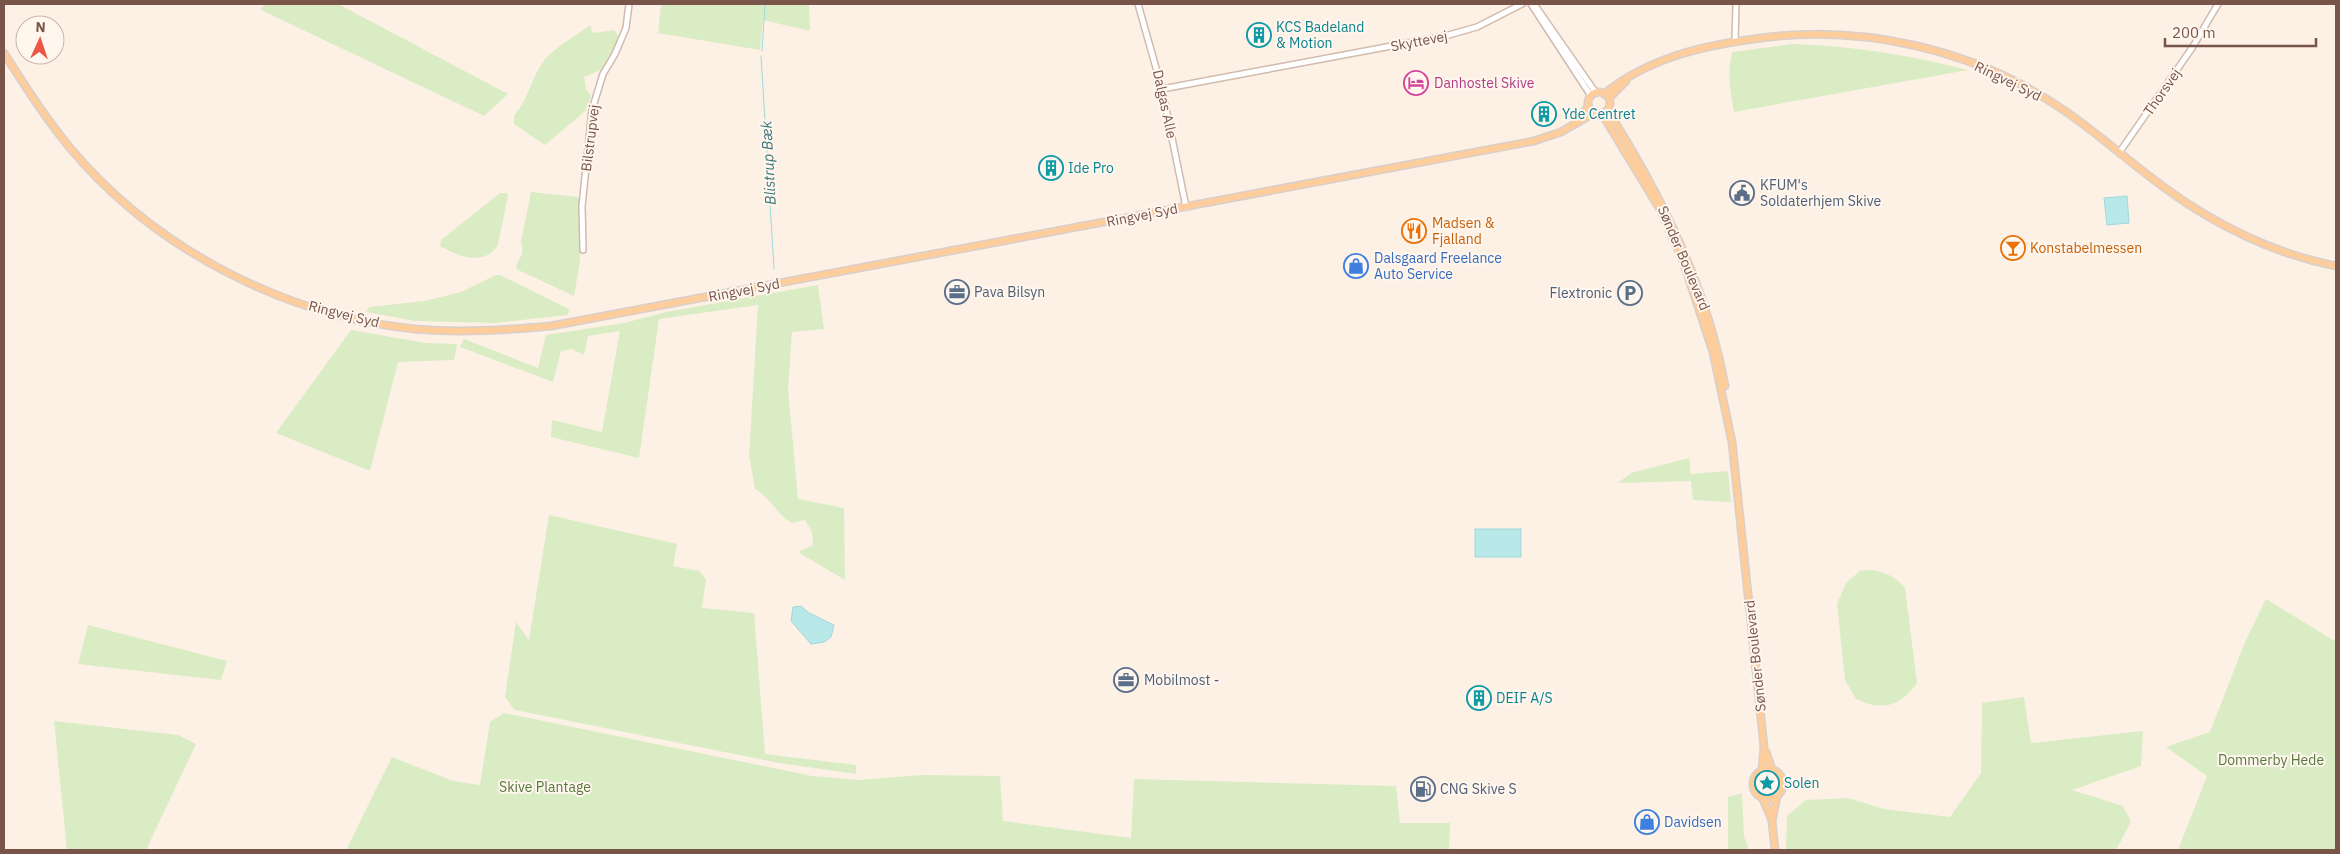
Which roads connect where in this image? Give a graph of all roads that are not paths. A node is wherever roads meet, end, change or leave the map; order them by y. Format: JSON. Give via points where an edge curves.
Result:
{"nodes":[{"id":1,"x":629,"y":4,"type":"edge"},
{"id":2,"x":1138,"y":4,"type":"edge"},
{"id":3,"x":1522,"y":4,"type":"edge"},
{"id":4,"x":1533,"y":4,"type":"edge"},
{"id":5,"x":1736,"y":4,"type":"edge"},
{"id":6,"x":2218,"y":4,"type":"edge"},
{"id":7,"x":1734,"y":42,"type":"junction"},
{"id":8,"x":4,"y":53,"type":"edge"},
{"id":9,"x":1162,"y":89,"type":"junction"},
{"id":10,"x":1593,"y":95,"type":"junction"},
{"id":11,"x":1607,"y":96,"type":"junction"},
{"id":12,"x":1588,"y":107,"type":"junction"},
{"id":13,"x":1605,"y":112,"type":"junction"},
{"id":14,"x":1594,"y":113,"type":"junction"},
{"id":15,"x":1573,"y":125,"type":"junction"},
{"id":16,"x":2119,"y":153,"type":"junction"},
{"id":17,"x":1186,"y":207,"type":"junction"},
{"id":18,"x":583,"y":250,"type":"dead end"},
{"id":19,"x":2336,"y":266,"type":"edge"},
{"id":20,"x":1764,"y":747,"type":"junction"},
{"id":21,"x":1772,"y":769,"type":"junction"},
{"id":22,"x":1762,"y":770,"type":"junction"},
{"id":23,"x":1777,"y":796,"type":"junction"},
{"id":24,"x":1762,"y":797,"type":"junction"},
{"id":25,"x":1772,"y":821,"type":"junction"},
{"id":26,"x":1775,"y":850,"type":"edge"}],
"edges":[{"from":1,"to":18,"type":"street","name":"Bilstrupvej","via":[[626,28],[604,74],[592,110],[582,206]]},
{"from":2,"to":9,"type":"street","name":"Dalgas Alle"},
{"from":3,"to":9,"type":"street","name":"Skyttevej","via":[[1477,27],[1445,36]]},
{"from":4,"to":10,"type":"street"},
{"from":5,"to":7,"type":"street"},
{"from":6,"to":16,"type":"street","name":"Thorsvej","via":[[2192,48]]},
{"from":7,"to":11,"type":"main road","name":"Ringvej Syd","via":[[1677,55],[1640,70]]},
{"from":7,"to":16,"type":"main road","name":"Ringvej Syd","via":[[1790,35],[1842,35],[1898,42],[1941,53],[1993,72],[2043,97]]},
{"from":8,"to":17,"type":"main road","name":"Ringvej Syd","via":[[72,150],[112,192],[151,224],[196,255],[265,290],[313,308],[382,324],[472,331],[551,326]]},
{"from":9,"to":17,"type":"street","name":"Dalgas Alle"},
{"from":10,"to":11,"type":"main road"},
{"from":10,"to":12,"type":"main road"},
{"from":11,"to":13,"type":"main road","via":[[1610,104]]},
{"from":12,"to":14,"type":"main road"},
{"from":12,"to":15,"type":"main road","name":"Ringvej Syd"},
{"from":13,"to":14,"type":"main road"},
{"from":13,"to":20,"type":"main road","name":"Sønder Boulevard","via":[[1661,211],[1683,261],[1713,352],[1728,417]]},
{"from":14,"to":15,"type":"main road","name":"Ringvej Syd"},
{"from":15,"to":17,"type":"main road","name":"Ringvej Syd","via":[[1534,141]]},
{"from":16,"to":19,"type":"main road","name":"Ringvej Syd","via":[[2184,202],[2230,229],[2277,250]]},
{"from":20,"to":21,"type":"main road","name":"Sønder Boulevard"},
{"from":20,"to":22,"type":"main road","name":"Sønder Boulevard"},
{"from":21,"to":22,"type":"main road"},
{"from":21,"to":23,"type":"main road","via":[[1782,780],[1782,790]]},
{"from":22,"to":24,"type":"main road","via":[[1753,784]]},
{"from":23,"to":24,"type":"main road"},
{"from":23,"to":25,"type":"main road"},
{"from":24,"to":25,"type":"main road"},
{"from":25,"to":26,"type":"main road"}]}
